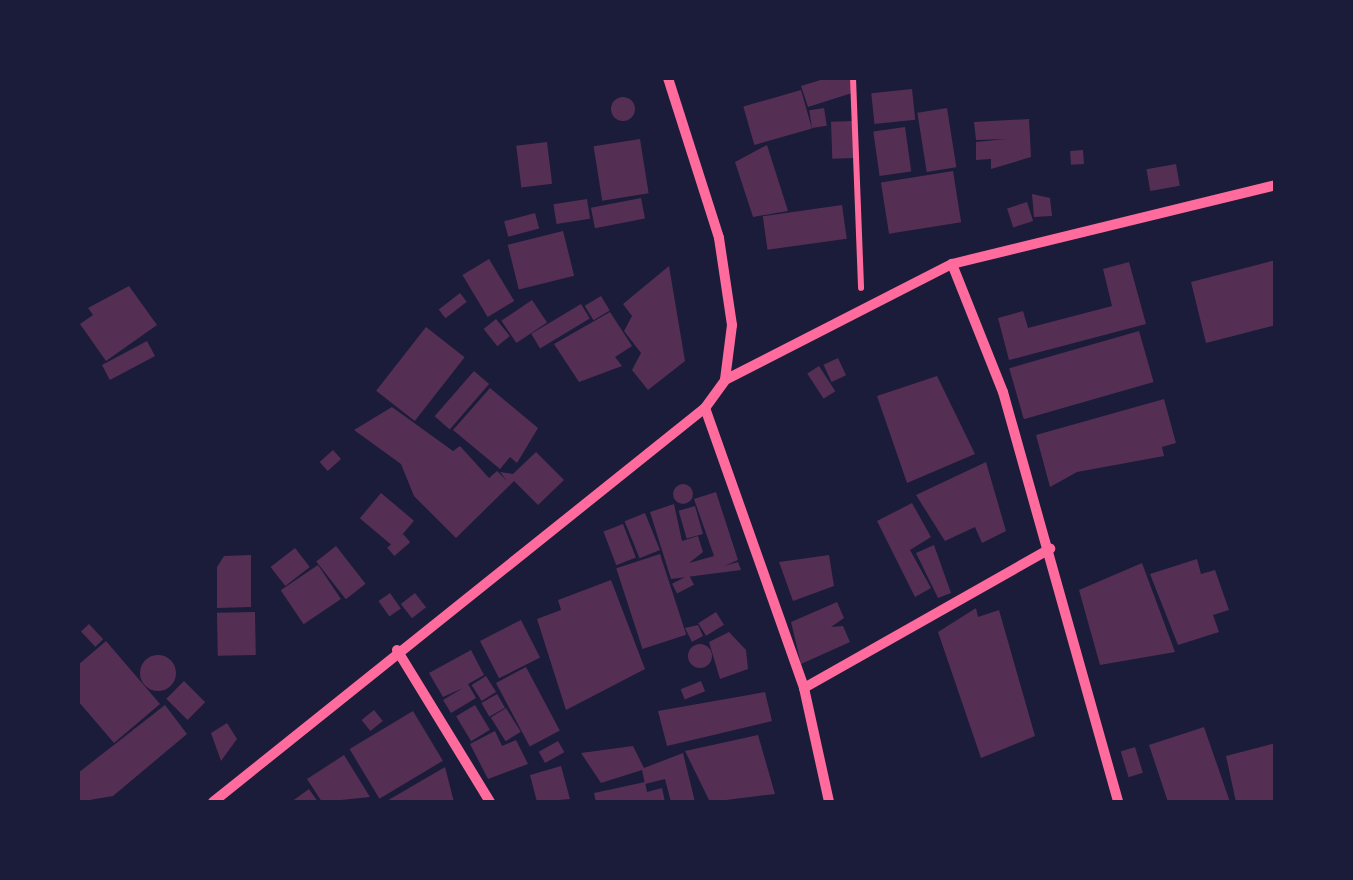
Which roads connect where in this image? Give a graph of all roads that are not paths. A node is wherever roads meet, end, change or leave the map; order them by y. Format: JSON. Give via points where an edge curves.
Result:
{"nodes":[{"id":1,"x":668,"y":78,"type":"edge"},
{"id":2,"x":1276,"y":185,"type":"edge"},
{"id":3,"x":952,"y":264,"type":"junction"},
{"id":4,"x":725,"y":380,"type":"junction"},
{"id":5,"x":705,"y":408,"type":"junction"},
{"id":6,"x":1050,"y":549,"type":"junction"},
{"id":7,"x":397,"y":650,"type":"junction"},
{"id":8,"x":804,"y":688,"type":"junction"},
{"id":9,"x":214,"y":802,"type":"edge"},
{"id":10,"x":490,"y":802,"type":"edge"},
{"id":11,"x":830,"y":802,"type":"edge"},
{"id":12,"x":1118,"y":802,"type":"edge"}],
"edges":[{"from":1,"to":4,"type":"street","via":[[718,238],[732,325]]},
{"from":2,"to":3,"type":"street"},
{"from":3,"to":4,"type":"street","via":[[862,304]]},
{"from":3,"to":6,"type":"street"},
{"from":4,"to":5,"type":"street"},
{"from":5,"to":7,"type":"street"},
{"from":5,"to":8,"type":"street"},
{"from":6,"to":8,"type":"street"},
{"from":6,"to":12,"type":"street"},
{"from":7,"to":9,"type":"street"},
{"from":7,"to":10,"type":"street"},
{"from":8,"to":11,"type":"street"}]}
